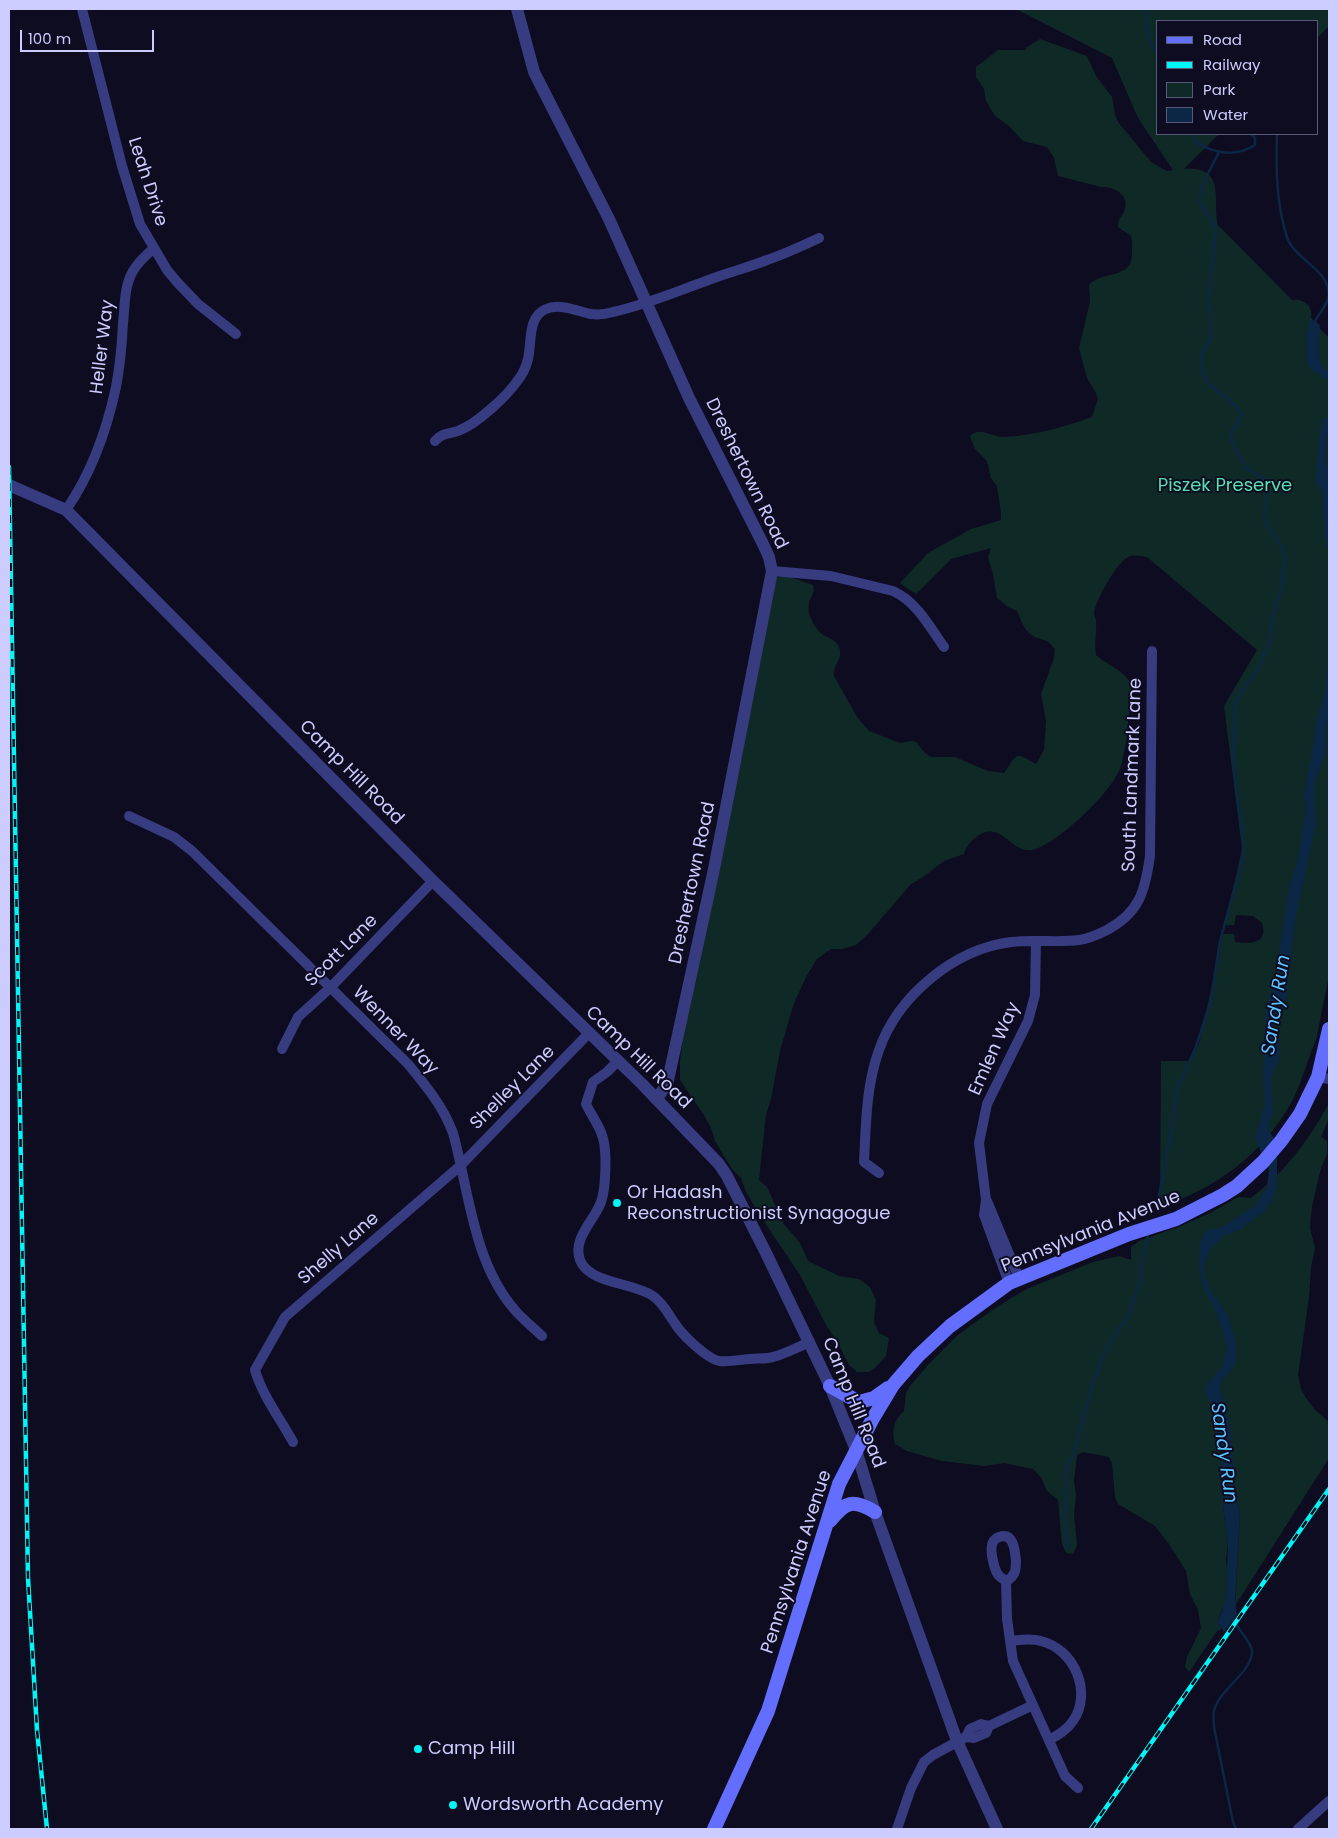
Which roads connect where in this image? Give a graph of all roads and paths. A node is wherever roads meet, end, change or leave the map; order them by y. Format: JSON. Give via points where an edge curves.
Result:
{"nodes":[{"id":1,"x":82,"y":9,"type":"edge"},
{"id":2,"x":517,"y":9,"type":"edge"},
{"id":3,"x":819,"y":238,"type":"dead end"},
{"id":4,"x":154,"y":248,"type":"junction"},
{"id":5,"x":648,"y":303,"type":"junction"},
{"id":6,"x":236,"y":334,"type":"dead end"},
{"id":7,"x":435,"y":442,"type":"dead end"},
{"id":8,"x":9,"y":485,"type":"edge"},
{"id":9,"x":66,"y":510,"type":"junction"},
{"id":10,"x":772,"y":571,"type":"junction"},
{"id":11,"x":944,"y":647,"type":"dead end"},
{"id":12,"x":1152,"y":651,"type":"dead end"},
{"id":13,"x":129,"y":816,"type":"dead end"},
{"id":14,"x":433,"y":881,"type":"junction"},
{"id":15,"x":1036,"y":941,"type":"junction"},
{"id":16,"x":330,"y":988,"type":"junction"},
{"id":17,"x":1329,"y":1029,"type":"edge"},
{"id":18,"x":589,"y":1033,"type":"junction"},
{"id":19,"x":282,"y":1049,"type":"dead end"},
{"id":20,"x":1328,"y":1051,"type":"edge"},
{"id":21,"x":618,"y":1061,"type":"junction"},
{"id":22,"x":1323,"y":1078,"type":"edge"},
{"id":23,"x":667,"y":1085,"type":"junction"},
{"id":24,"x":656,"y":1098,"type":"junction"},
{"id":25,"x":673,"y":1116,"type":"junction"},
{"id":26,"x":460,"y":1166,"type":"junction"},
{"id":27,"x":879,"y":1173,"type":"dead end"},
{"id":28,"x":1014,"y":1280,"type":"junction"},
{"id":29,"x":542,"y":1336,"type":"dead end"},
{"id":30,"x":810,"y":1342,"type":"junction"},
{"id":31,"x":893,"y":1385,"type":"junction"},
{"id":32,"x":830,"y":1386,"type":"junction"},
{"id":33,"x":293,"y":1442,"type":"dead end"},
{"id":34,"x":856,"y":1450,"type":"junction"},
{"id":35,"x":875,"y":1512,"type":"junction"},
{"id":36,"x":824,"y":1530,"type":"junction"},
{"id":37,"x":1006,"y":1581,"type":"dead end"},
{"id":38,"x":1010,"y":1641,"type":"junction"},
{"id":39,"x":1033,"y":1705,"type":"junction"},
{"id":40,"x":961,"y":1739,"type":"junction"},
{"id":41,"x":1049,"y":1740,"type":"junction"},
{"id":42,"x":1078,"y":1788,"type":"dead end"},
{"id":43,"x":1329,"y":1800,"type":"edge"},
{"id":44,"x":714,"y":1829,"type":"edge"},
{"id":45,"x":897,"y":1829,"type":"edge"},
{"id":46,"x":997,"y":1829,"type":"edge"},
{"id":47,"x":1298,"y":1829,"type":"edge"}],
"edges":[{"from":1,"to":4,"type":"street","name":"Leah Drive","via":[[127,184],[140,224]]},
{"from":2,"to":5,"type":"street","name":"Dreshertown Road","via":[[534,72]]},
{"from":3,"to":5,"type":"street","via":[[766,261]]},
{"from":4,"to":6,"type":"street","name":"Leah Drive","via":[[167,270],[198,304]]},
{"from":4,"to":9,"type":"street","name":"Heller Way","via":[[139,262],[129,280],[111,407],[92,462]]},
{"from":5,"to":7,"type":"street","via":[[601,315],[555,307],[546,309],[539,314],[531,329],[528,358],[514,385],[475,421],[440,436]]},
{"from":5,"to":10,"type":"street","name":"Dreshertown Road","via":[[689,398],[763,544]]},
{"from":8,"to":9,"type":"street","name":"Camp Hill Road"},
{"from":9,"to":14,"type":"street","name":"Camp Hill Road"},
{"from":10,"to":11,"type":"street","via":[[831,576],[893,591],[916,608]]},
{"from":10,"to":23,"type":"street","name":"Dreshertown Road","via":[[714,868]]},
{"from":12,"to":15,"type":"street","name":"South Landmark Lane","via":[[1150,856],[1142,897],[1131,913],[1099,934],[1080,940]]},
{"from":13,"to":16,"type":"street","name":"Wenner Way","via":[[174,837],[192,851]]},
{"from":14,"to":16,"type":"street","name":"Scott Lane"},
{"from":14,"to":18,"type":"street","name":"Camp Hill Road"},
{"from":15,"to":27,"type":"street","name":"South Landmark Lane","via":[[1010,942],[980,949],[923,985],[896,1015],[879,1050],[867,1100],[864,1162]]},
{"from":15,"to":28,"type":"street","name":"Emlen Way","via":[[1035,995],[1028,1021],[987,1104],[979,1143],[986,1200]]},
{"from":16,"to":19,"type":"street","name":"Scott Lane","via":[[298,1017]]},
{"from":16,"to":26,"type":"street","name":"Wenner Way","via":[[408,1064],[426,1087],[454,1133]]},
{"from":17,"to":20,"type":"main road","name":"Pennsylvania Avenue"},
{"from":18,"to":21,"type":"street","name":"Camp Hill Road"},
{"from":18,"to":26,"type":"street","name":"Shelley Lane"},
{"from":20,"to":22,"type":"main road","name":"Pennsylvania Avenue"},
{"from":21,"to":24,"type":"street","name":"Camp Hill Road"},
{"from":21,"to":30,"type":"street","via":[[593,1082],[586,1104],[603,1137],[606,1171],[601,1204],[582,1236],[579,1250],[580,1261],[586,1270],[597,1277],[652,1295],[669,1312],[674,1323],[711,1359],[729,1362],[767,1358]]},
{"from":22,"to":28,"type":"main road","name":"Pennsylvania Avenue","via":[[1281,1141],[1237,1186],[1176,1219],[1129,1234]]},
{"from":23,"to":24,"type":"street","name":"Dreshertown Road"},
{"from":23,"to":25,"type":"street"},
{"from":24,"to":25,"type":"street","name":"Camp Hill Road"},
{"from":25,"to":30,"type":"street","name":"Camp Hill Road","via":[[727,1176]]},
{"from":26,"to":29,"type":"street","name":"Wenner Way","via":[[479,1238],[498,1286],[514,1309]]},
{"from":26,"to":33,"type":"street","name":"Shelly Lane","via":[[285,1317],[255,1370],[257,1380]]},
{"from":28,"to":31,"type":"main road","name":"Pennsylvania Avenue","via":[[950,1326]]},
{"from":30,"to":32,"type":"street","name":"Camp Hill Road"},
{"from":31,"to":32,"type":"main road","via":[[874,1398],[859,1402]]},
{"from":31,"to":34,"type":"main road","name":"Pennsylvania Avenue"},
{"from":32,"to":34,"type":"street","name":"Camp Hill Road"},
{"from":34,"to":35,"type":"street","name":"Camp Hill Road"},
{"from":34,"to":36,"type":"main road","name":"Pennsylvania Avenue","via":[[839,1484]]},
{"from":35,"to":36,"type":"main road","via":[[862,1504],[849,1504],[839,1510]]},
{"from":35,"to":40,"type":"street","name":"Camp Hill Road"},
{"from":36,"to":44,"type":"main road","name":"Pennsylvania Avenue","via":[[771,1704]]},
{"from":37,"to":38,"type":"street"},
{"from":38,"to":39,"type":"street","via":[[1012,1661]]},
{"from":38,"to":41,"type":"street","via":[[1032,1640],[1051,1645],[1070,1660],[1077,1672],[1081,1691],[1074,1720]]},
{"from":39,"to":40,"type":"street","via":[[989,1726],[981,1724],[970,1729]]},
{"from":39,"to":41,"type":"street"},
{"from":40,"to":45,"type":"street","via":[[924,1762]]},
{"from":40,"to":46,"type":"street","name":"Camp Hill Road"},
{"from":41,"to":42,"type":"street","via":[[1065,1776]]},
{"from":43,"to":47,"type":"street"}]}
